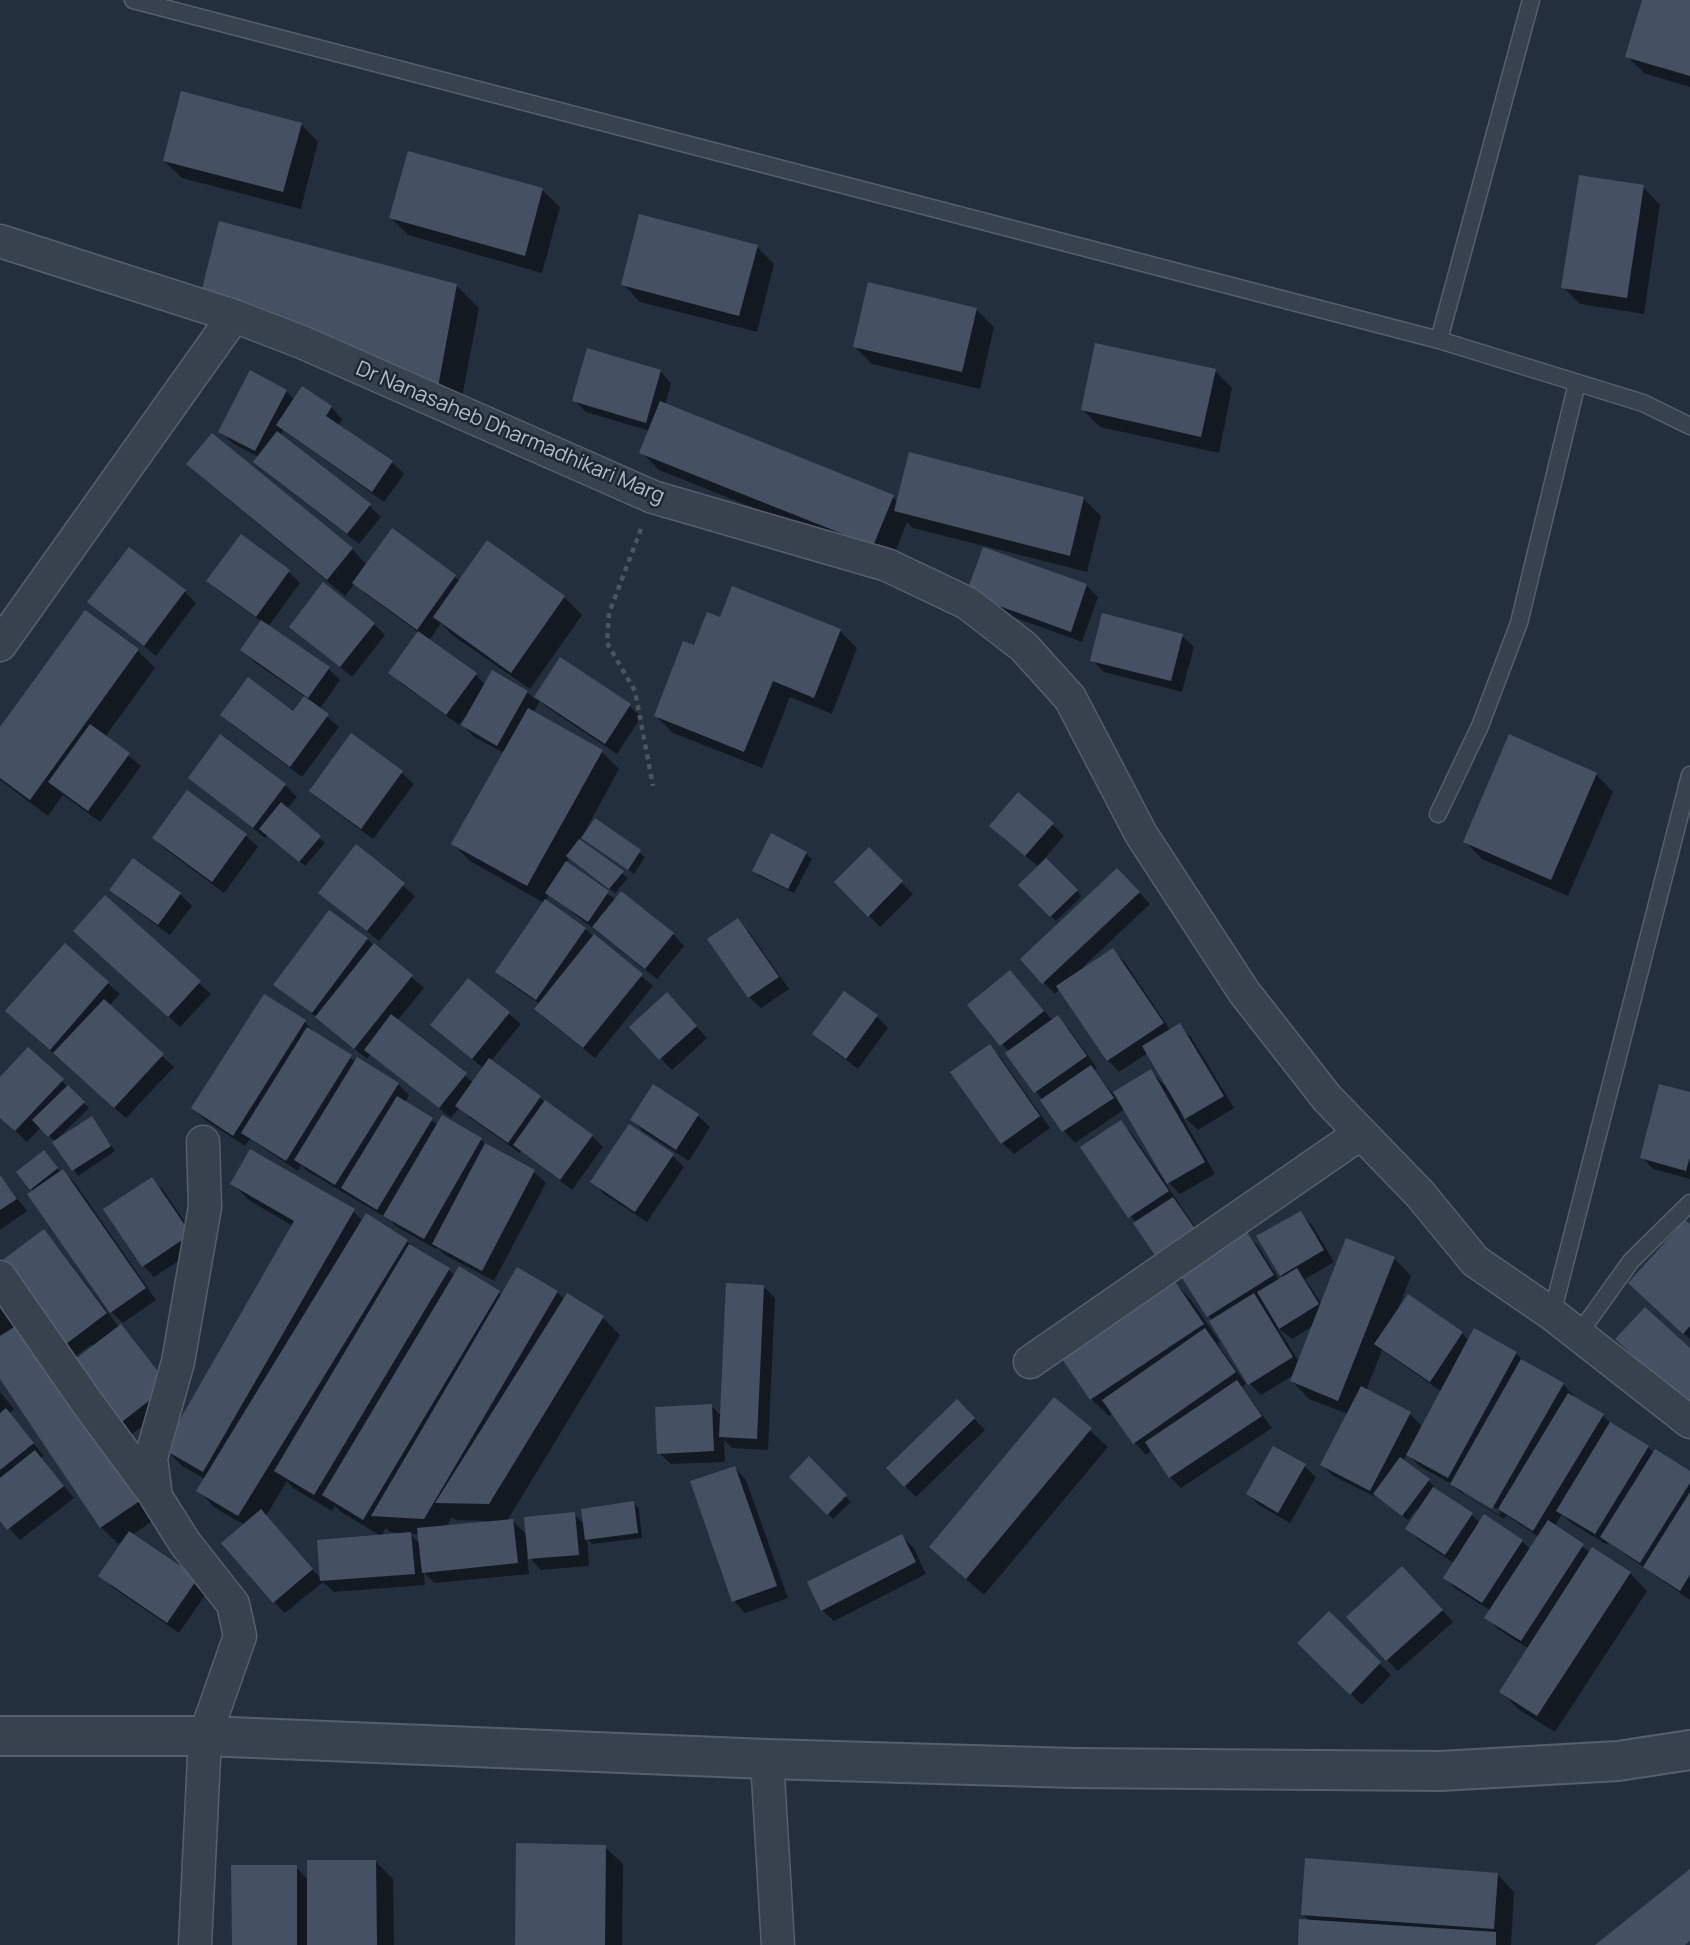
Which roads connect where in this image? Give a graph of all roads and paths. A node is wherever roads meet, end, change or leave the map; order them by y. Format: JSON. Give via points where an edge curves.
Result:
{"nodes":[{"id":1,"x":133,"y":0,"type":"edge"},
{"id":2,"x":1531,"y":0,"type":"edge"},
{"id":3,"x":0,"y":241,"type":"edge"},
{"id":4,"x":234,"y":316,"type":"junction"},
{"id":5,"x":1439,"y":340,"type":"junction"},
{"id":6,"x":1577,"y":383,"type":"junction"},
{"id":7,"x":1690,"y":426,"type":"edge"},
{"id":8,"x":653,"y":497,"type":"junction"},
{"id":9,"x":0,"y":645,"type":"edge"},
{"id":10,"x":1690,"y":775,"type":"edge"},
{"id":11,"x":653,"y":786,"type":"dead end"},
{"id":12,"x":1438,"y":814,"type":"dead end"},
{"id":13,"x":1361,"y":1133,"type":"junction"},
{"id":14,"x":203,"y":1142,"type":"dead end"},
{"id":15,"x":1690,"y":1203,"type":"edge"},
{"id":16,"x":0,"y":1277,"type":"edge"},
{"id":17,"x":1552,"y":1314,"type":"junction"},
{"id":18,"x":1578,"y":1335,"type":"junction"},
{"id":19,"x":1030,"y":1362,"type":"dead end"},
{"id":20,"x":1690,"y":1422,"type":"edge"},
{"id":21,"x":156,"y":1497,"type":"junction"},
{"id":22,"x":0,"y":1736,"type":"edge"},
{"id":23,"x":205,"y":1736,"type":"junction"},
{"id":24,"x":1690,"y":1749,"type":"edge"},
{"id":25,"x":767,"y":1759,"type":"junction"},
{"id":26,"x":195,"y":1945,"type":"edge"},
{"id":27,"x":778,"y":1945,"type":"edge"}],
"edges":[{"from":1,"to":5,"type":"lane"},
{"from":2,"to":5,"type":"lane"},
{"from":3,"to":4,"type":"street","name":"Dr Nanasaheb Dharmadhikari Marg"},
{"from":4,"to":8,"type":"street","name":"Dr Nanasaheb Dharmadhikari Marg"},
{"from":4,"to":9,"type":"street"},
{"from":5,"to":6,"type":"lane"},
{"from":6,"to":7,"type":"lane","via":[[1643,403]]},
{"from":6,"to":12,"type":"lane","via":[[1519,623],[1480,726]]},
{"from":8,"to":11,"type":"path","via":[[608,613],[607,643],[635,691]]},
{"from":8,"to":13,"type":"street","name":"Dr Nanasaheb Dharmadhikari Marg","via":[[887,565],[967,603],[1024,647],[1070,698],[1141,834],[1244,992],[1327,1098]]},
{"from":10,"to":17,"type":"lane"},
{"from":13,"to":17,"type":"street","name":"Dr Nanasaheb Dharmadhikari Marg","via":[[1475,1261]]},
{"from":13,"to":19,"type":"street"},
{"from":14,"to":21,"type":"street","via":[[205,1207],[178,1362],[151,1458]]},
{"from":15,"to":18,"type":"lane","via":[[1631,1261]]},
{"from":16,"to":21,"type":"street"},
{"from":17,"to":18,"type":"street","name":"Dr Nanasaheb Dharmadhikari Marg"},
{"from":18,"to":20,"type":"street","name":"Dr Nanasaheb Dharmadhikari Marg"},
{"from":21,"to":23,"type":"street","via":[[233,1604],[238,1625],[240,1636]]},
{"from":22,"to":23,"type":"street"},
{"from":23,"to":25,"type":"street"},
{"from":23,"to":26,"type":"street"},
{"from":24,"to":25,"type":"street","via":[[1618,1762],[1440,1771],[1074,1768]]},
{"from":25,"to":27,"type":"street"}]}
